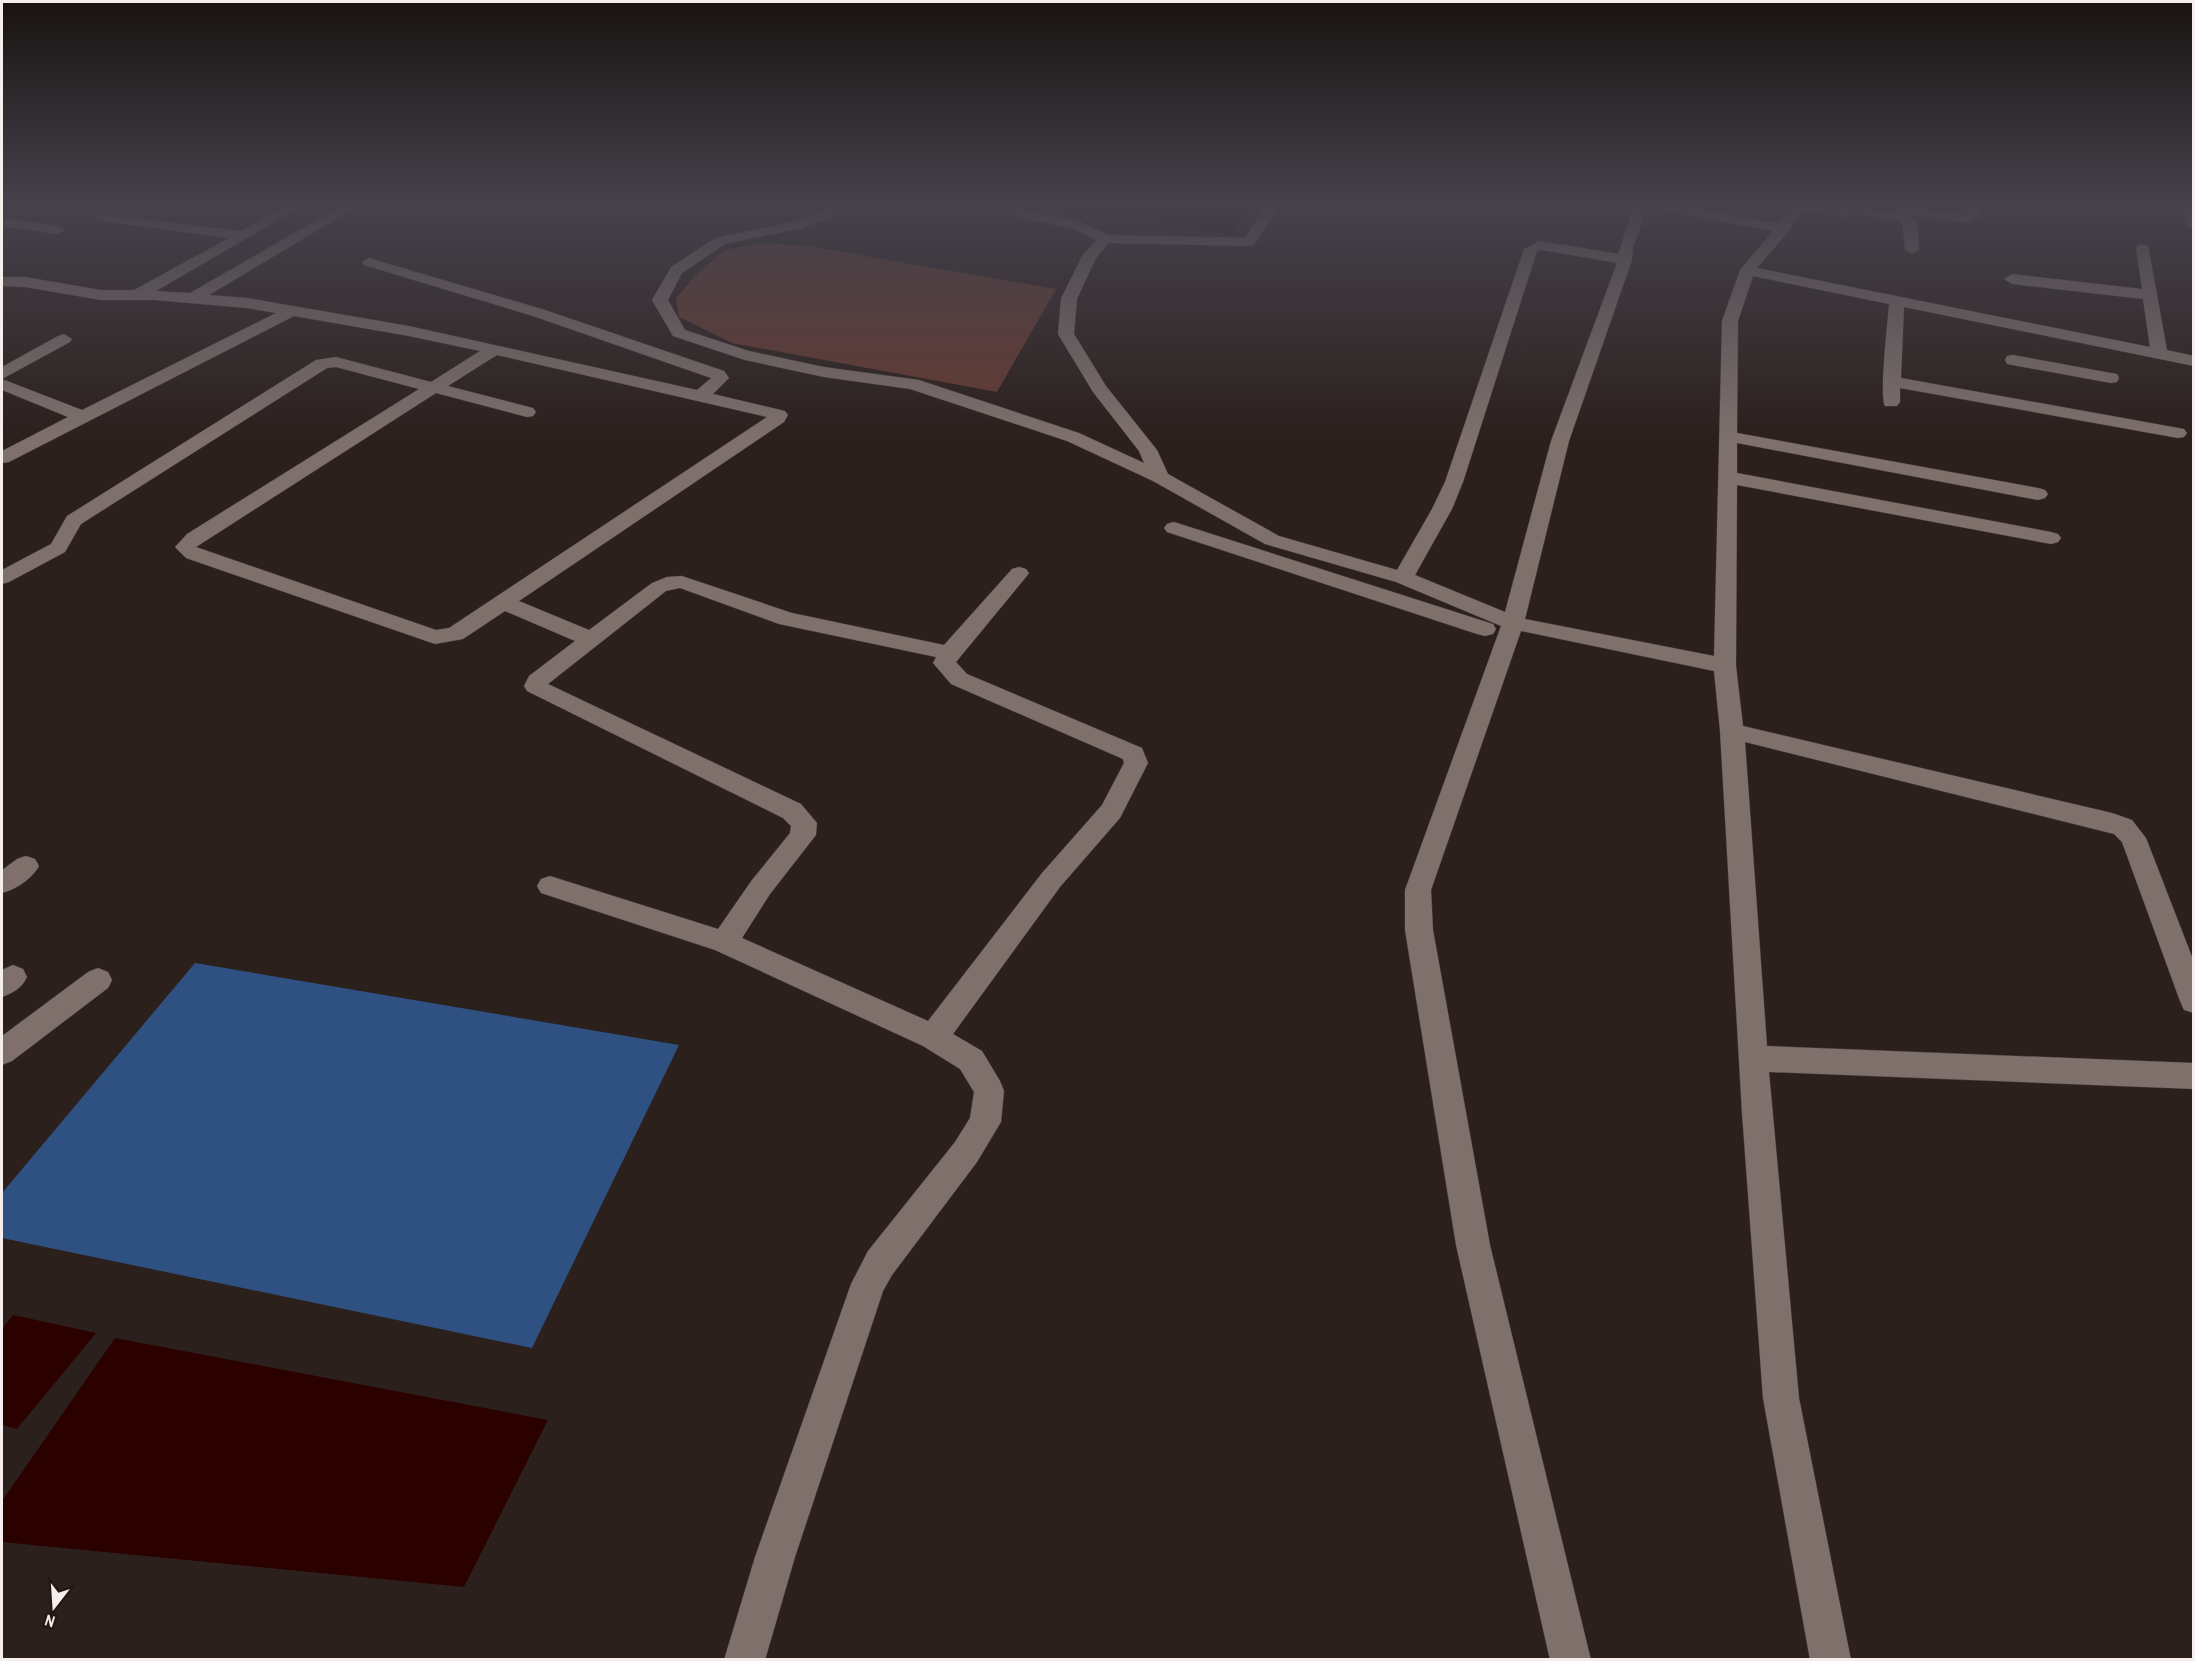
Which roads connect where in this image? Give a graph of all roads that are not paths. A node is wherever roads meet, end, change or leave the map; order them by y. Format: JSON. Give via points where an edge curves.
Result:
{"nodes":[{"id":1,"x":34,"y":284,"type":"edge"},
{"id":2,"x":156,"y":284,"type":"edge"},
{"id":3,"x":218,"y":284,"type":"edge"},
{"id":4,"x":441,"y":284,"type":"edge"},
{"id":5,"x":669,"y":284,"type":"edge"},
{"id":6,"x":1076,"y":284,"type":"edge"},
{"id":7,"x":1519,"y":284,"type":"edge"},
{"id":8,"x":1617,"y":284,"type":"edge"},
{"id":9,"x":1742,"y":284,"type":"edge"},
{"id":10,"x":1812,"y":284,"type":"edge"},
{"id":11,"x":2051,"y":284,"type":"edge"},
{"id":12,"x":2148,"y":284,"type":"edge"},
{"id":13,"x":137,"y":294,"type":"junction"},
{"id":14,"x":2150,"y":295,"type":"junction"},
{"id":15,"x":193,"y":298,"type":"junction"},
{"id":16,"x":1897,"y":301,"type":"junction"},
{"id":17,"x":291,"y":311,"type":"junction"},
{"id":18,"x":2007,"y":324,"type":"junction"},
{"id":19,"x":64,"y":339,"type":"dead end"},
{"id":20,"x":495,"y":349,"type":"junction"},
{"id":21,"x":2158,"y":355,"type":"junction"},
{"id":22,"x":2013,"y":360,"type":"junction"},
{"id":23,"x":2193,"y":361,"type":"edge"},
{"id":24,"x":2,"y":374,"type":"edge"},
{"id":25,"x":2111,"y":378,"type":"dead end"},
{"id":26,"x":1891,"y":381,"type":"junction"},
{"id":27,"x":2,"y":384,"type":"edge"},
{"id":28,"x":433,"y":388,"type":"junction"},
{"id":29,"x":701,"y":396,"type":"junction"},
{"id":30,"x":1891,"y":402,"type":"dead end"},
{"id":31,"x":2020,"y":404,"type":"junction"},
{"id":32,"x":527,"y":412,"type":"dead end"},
{"id":33,"x":82,"y":417,"type":"junction"},
{"id":34,"x":2178,"y":433,"type":"dead end"},
{"id":35,"x":1727,"y":436,"type":"junction"},
{"id":36,"x":2,"y":458,"type":"edge"},
{"id":37,"x":1160,"y":477,"type":"junction"},
{"id":38,"x":1726,"y":477,"type":"junction"},
{"id":39,"x":2038,"y":494,"type":"dead end"},
{"id":40,"x":1174,"y":528,"type":"dead end"},
{"id":41,"x":2051,"y":538,"type":"dead end"},
{"id":42,"x":1019,"y":573,"type":"dead end"},
{"id":43,"x":2,"y":578,"type":"edge"},
{"id":44,"x":1403,"y":578,"type":"junction"},
{"id":45,"x":503,"y":602,"type":"junction"},
{"id":46,"x":1510,"y":629,"type":"junction"},
{"id":47,"x":591,"y":639,"type":"junction"},
{"id":48,"x":949,"y":653,"type":"junction"},
{"id":49,"x":1725,"y":666,"type":"junction"},
{"id":50,"x":1732,"y":731,"type":"junction"},
{"id":51,"x":26,"y":866,"type":"dead end"},
{"id":52,"x":2,"y":883,"type":"edge"},
{"id":53,"x":550,"y":886,"type":"dead end"},
{"id":54,"x":724,"y":942,"type":"junction"},
{"id":55,"x":98,"y":980,"type":"dead end"},
{"id":56,"x":2193,"y":1001,"type":"edge"},
{"id":57,"x":933,"y":1037,"type":"junction"},
{"id":58,"x":2,"y":1052,"type":"edge"},
{"id":59,"x":1753,"y":1058,"type":"junction"},
{"id":60,"x":2193,"y":1076,"type":"edge"},
{"id":61,"x":744,"y":1659,"type":"edge"},
{"id":62,"x":1571,"y":1659,"type":"edge"},
{"id":63,"x":1831,"y":1659,"type":"edge"}],
"edges":[{"from":1,"to":13,"type":"street","via":[[101,295]]},
{"from":2,"to":13,"type":"street"},
{"from":3,"to":15,"type":"street"},
{"from":4,"to":29,"type":"street","via":[[718,375],[718,383]]},
{"from":5,"to":37,"type":"street","via":[[660,300],[679,333],[745,355],[824,372],[913,384],[1073,437]]},
{"from":6,"to":37,"type":"street","via":[[1069,299],[1066,334],[1099,388],[1148,450]]},
{"from":7,"to":44,"type":"street","via":[[1454,482]]},
{"from":8,"to":46,"type":"street","via":[[1560,441]]},
{"from":9,"to":35,"type":"street","via":[[1730,321]]},
{"from":10,"to":16,"type":"street"},
{"from":11,"to":14,"type":"street"},
{"from":12,"to":14,"type":"street"},
{"from":13,"to":15,"type":"street"},
{"from":14,"to":21,"type":"street"},
{"from":15,"to":17,"type":"street"},
{"from":16,"to":18,"type":"street"},
{"from":16,"to":26,"type":"street"},
{"from":17,"to":20,"type":"street"},
{"from":17,"to":33,"type":"street"},
{"from":18,"to":21,"type":"street"},
{"from":18,"to":22,"type":"street"},
{"from":19,"to":24,"type":"street"},
{"from":20,"to":28,"type":"street"},
{"from":20,"to":29,"type":"street"},
{"from":21,"to":23,"type":"street"},
{"from":22,"to":25,"type":"street"},
{"from":22,"to":31,"type":"street"},
{"from":26,"to":30,"type":"street"},
{"from":26,"to":31,"type":"street"},
{"from":27,"to":33,"type":"street"},
{"from":28,"to":32,"type":"street"},
{"from":28,"to":43,"type":"street","via":[[336,362],[322,364],[74,520],[58,548]]},
{"from":28,"to":45,"type":"street","via":[[185,547],[193,554],[435,637],[455,634]]},
{"from":29,"to":45,"type":"street","via":[[779,415]]},
{"from":31,"to":34,"type":"street"},
{"from":33,"to":36,"type":"street"},
{"from":35,"to":38,"type":"street"},
{"from":35,"to":39,"type":"street"},
{"from":37,"to":44,"type":"street","via":[[1272,540]]},
{"from":38,"to":41,"type":"street"},
{"from":38,"to":49,"type":"street"},
{"from":40,"to":46,"type":"street"},
{"from":42,"to":48,"type":"street"},
{"from":44,"to":46,"type":"street"},
{"from":45,"to":47,"type":"street"},
{"from":46,"to":49,"type":"street"},
{"from":46,"to":62,"type":"street","via":[[1426,863],[1418,890],[1419,930],[1473,1245]]},
{"from":47,"to":48,"type":"street","via":[[659,586],[673,581],[787,619]]},
{"from":47,"to":54,"type":"street","via":[[544,673],[535,686],[792,811],[804,823],[802,835]]},
{"from":48,"to":57,"type":"street","via":[[944,663],[958,679],[1133,754],[1136,763],[1111,812],[1051,879]]},
{"from":49,"to":50,"type":"street"},
{"from":50,"to":56,"type":"street","via":[[2123,827],[2133,838]]},
{"from":50,"to":59,"type":"street"},
{"from":51,"to":52,"type":"street"},
{"from":53,"to":54,"type":"street"},
{"from":54,"to":57,"type":"street"},
{"from":55,"to":58,"type":"street"},
{"from":57,"to":61,"type":"street","via":[[971,1060],[989,1091],[985,1122],[867,1284]]},
{"from":59,"to":60,"type":"street"},
{"from":59,"to":63,"type":"street","via":[[1781,1398]]}]}
